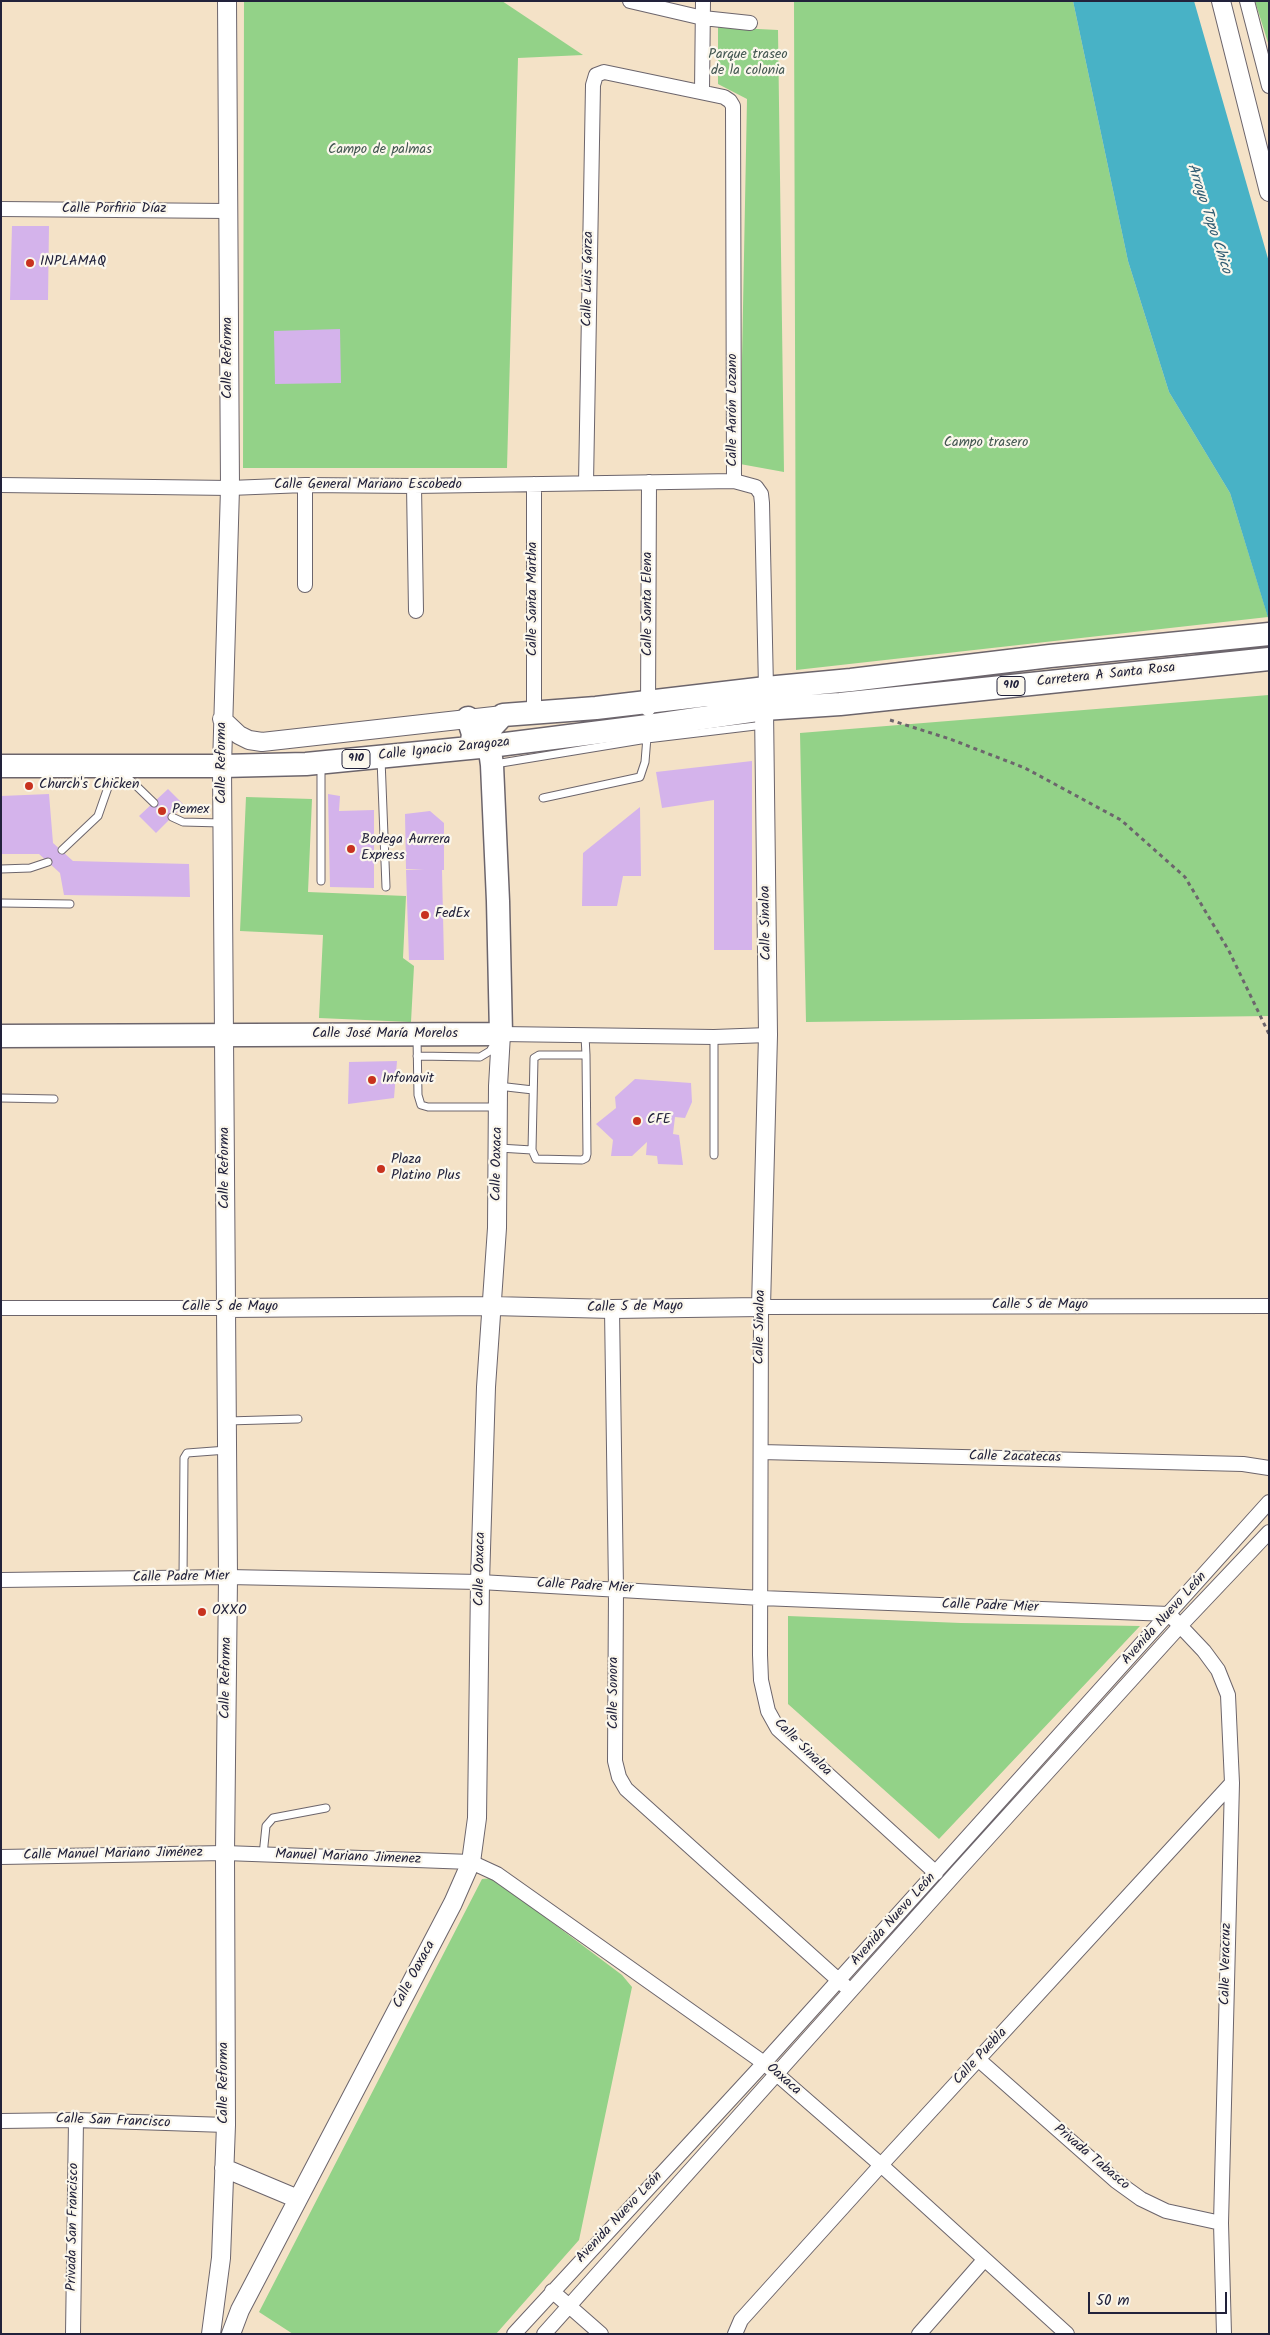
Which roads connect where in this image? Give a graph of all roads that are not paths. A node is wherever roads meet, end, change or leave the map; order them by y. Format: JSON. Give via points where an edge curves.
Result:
{"nodes":[{"id":1,"x":227,"y":1,"type":"edge"},
{"id":2,"x":630,"y":1,"type":"edge"},
{"id":3,"x":703,"y":1,"type":"edge"},
{"id":4,"x":1222,"y":1,"type":"edge"},
{"id":5,"x":1247,"y":1,"type":"edge"},
{"id":6,"x":703,"y":18,"type":"junction"},
{"id":7,"x":750,"y":23,"type":"dead end"},
{"id":8,"x":1269,"y":86,"type":"edge"},
{"id":9,"x":702,"y":91,"type":"junction"},
{"id":10,"x":1269,"y":192,"type":"edge"},
{"id":11,"x":1,"y":209,"type":"edge"},
{"id":12,"x":228,"y":211,"type":"junction"},
{"id":13,"x":734,"y":481,"type":"junction"},
{"id":14,"x":649,"y":482,"type":"junction"},
{"id":15,"x":586,"y":483,"type":"junction"},
{"id":16,"x":306,"y":484,"type":"junction"},
{"id":17,"x":534,"y":484,"type":"junction"},
{"id":18,"x":1,"y":485,"type":"edge"},
{"id":19,"x":414,"y":486,"type":"junction"},
{"id":20,"x":230,"y":488,"type":"junction"},
{"id":21,"x":306,"y":585,"type":"dead end"},
{"id":22,"x":416,"y":611,"type":"dead end"},
{"id":23,"x":1258,"y":636,"type":"edge"},
{"id":24,"x":1263,"y":660,"type":"edge"},
{"id":25,"x":649,"y":701,"type":"junction"},
{"id":26,"x":765,"y":707,"type":"junction"},
{"id":27,"x":534,"y":714,"type":"junction"},
{"id":28,"x":503,"y":715,"type":"junction"},
{"id":29,"x":468,"y":718,"type":"junction"},
{"id":30,"x":222,"y":719,"type":"junction"},
{"id":31,"x":647,"y":733,"type":"junction"},
{"id":32,"x":484,"y":753,"type":"junction"},
{"id":33,"x":381,"y":757,"type":"junction"},
{"id":34,"x":321,"y":762,"type":"junction"},
{"id":35,"x":116,"y":765,"type":"junction"},
{"id":36,"x":1,"y":766,"type":"edge"},
{"id":37,"x":222,"y":766,"type":"junction"},
{"id":38,"x":543,"y":798,"type":"dead end"},
{"id":39,"x":154,"y":803,"type":"dead end"},
{"id":40,"x":172,"y":818,"type":"dead end"},
{"id":41,"x":222,"y":823,"type":"junction"},
{"id":42,"x":62,"y":850,"type":"dead end"},
{"id":43,"x":48,"y":862,"type":"dead end"},
{"id":44,"x":1,"y":869,"type":"edge"},
{"id":45,"x":321,"y":881,"type":"dead end"},
{"id":46,"x":386,"y":887,"type":"dead end"},
{"id":47,"x":1,"y":903,"type":"edge"},
{"id":48,"x":70,"y":904,"type":"dead end"},
{"id":49,"x":501,"y":1034,"type":"junction"},
{"id":50,"x":225,"y":1035,"type":"junction"},
{"id":51,"x":768,"y":1035,"type":"junction"},
{"id":52,"x":1,"y":1036,"type":"edge"},
{"id":53,"x":585,"y":1036,"type":"junction"},
{"id":54,"x":714,"y":1037,"type":"junction"},
{"id":55,"x":417,"y":1046,"type":"junction"},
{"id":56,"x":586,"y":1055,"type":"junction"},
{"id":57,"x":498,"y":1086,"type":"junction"},
{"id":58,"x":533,"y":1090,"type":"junction"},
{"id":59,"x":1,"y":1098,"type":"edge"},
{"id":60,"x":54,"y":1099,"type":"dead end"},
{"id":61,"x":499,"y":1107,"type":"junction"},
{"id":62,"x":498,"y":1148,"type":"junction"},
{"id":63,"x":532,"y":1150,"type":"junction"},
{"id":64,"x":714,"y":1155,"type":"dead end"},
{"id":65,"x":763,"y":1270,"type":"junction"},
{"id":66,"x":492,"y":1306,"type":"junction"},
{"id":67,"x":730,"y":1306,"type":"junction"},
{"id":68,"x":1269,"y":1306,"type":"edge"},
{"id":69,"x":761,"y":1307,"type":"junction"},
{"id":70,"x":1,"y":1308,"type":"edge"},
{"id":71,"x":227,"y":1308,"type":"junction"},
{"id":72,"x":612,"y":1309,"type":"junction"},
{"id":73,"x":298,"y":1419,"type":"dead end"},
{"id":74,"x":227,"y":1421,"type":"junction"},
{"id":75,"x":228,"y":1450,"type":"junction"},
{"id":76,"x":761,"y":1452,"type":"junction"},
{"id":77,"x":1269,"y":1468,"type":"edge"},
{"id":78,"x":1269,"y":1502,"type":"edge"},
{"id":79,"x":1269,"y":1532,"type":"edge"},
{"id":80,"x":228,"y":1577,"type":"junction"},
{"id":81,"x":183,"y":1578,"type":"junction"},
{"id":82,"x":1,"y":1580,"type":"edge"},
{"id":83,"x":480,"y":1582,"type":"junction"},
{"id":84,"x":616,"y":1588,"type":"junction"},
{"id":85,"x":761,"y":1598,"type":"junction"},
{"id":86,"x":1169,"y":1614,"type":"junction"},
{"id":87,"x":1180,"y":1626,"type":"junction"},
{"id":88,"x":1100,"y":1692,"type":"junction"},
{"id":89,"x":1111,"y":1702,"type":"junction"},
{"id":90,"x":1046,"y":1751,"type":"junction"},
{"id":91,"x":1058,"y":1762,"type":"junction"},
{"id":92,"x":1232,"y":1783,"type":"junction"},
{"id":93,"x":326,"y":1808,"type":"dead end"},
{"id":94,"x":978,"y":1827,"type":"junction"},
{"id":95,"x":989,"y":1838,"type":"junction"},
{"id":96,"x":225,"y":1854,"type":"junction"},
{"id":97,"x":263,"y":1855,"type":"junction"},
{"id":98,"x":1,"y":1857,"type":"edge"},
{"id":99,"x":947,"y":1861,"type":"junction"},
{"id":100,"x":471,"y":1862,"type":"junction"},
{"id":101,"x":958,"y":1871,"type":"junction"},
{"id":102,"x":934,"y":1876,"type":"junction"},
{"id":103,"x":942,"y":1890,"type":"junction"},
{"id":104,"x":895,"y":1918,"type":"junction"},
{"id":105,"x":907,"y":1928,"type":"junction"},
{"id":106,"x":840,"y":1980,"type":"junction"},
{"id":107,"x":850,"y":1991,"type":"junction"},
{"id":108,"x":800,"y":2023,"type":"junction"},
{"id":109,"x":812,"y":2033,"type":"junction"},
{"id":110,"x":979,"y":2060,"type":"junction"},
{"id":111,"x":764,"y":2063,"type":"junction"},
{"id":112,"x":776,"y":2073,"type":"junction"},
{"id":113,"x":76,"y":2120,"type":"junction"},
{"id":114,"x":1,"y":2121,"type":"edge"},
{"id":115,"x":226,"y":2126,"type":"junction"},
{"id":116,"x":685,"y":2148,"type":"junction"},
{"id":117,"x":700,"y":2158,"type":"junction"},
{"id":118,"x":881,"y":2165,"type":"junction"},
{"id":119,"x":224,"y":2168,"type":"junction"},
{"id":120,"x":298,"y":2198,"type":"junction"},
{"id":121,"x":635,"y":2203,"type":"junction"},
{"id":122,"x":651,"y":2215,"type":"junction"},
{"id":123,"x":1221,"y":2223,"type":"junction"},
{"id":124,"x":594,"y":2246,"type":"junction"},
{"id":125,"x":610,"y":2260,"type":"junction"},
{"id":126,"x":984,"y":2260,"type":"junction"},
{"id":127,"x":552,"y":2291,"type":"junction"},
{"id":128,"x":570,"y":2306,"type":"junction"},
{"id":129,"x":72,"y":2334,"type":"edge"},
{"id":130,"x":211,"y":2334,"type":"edge"},
{"id":131,"x":231,"y":2334,"type":"edge"},
{"id":132,"x":514,"y":2334,"type":"edge"},
{"id":133,"x":544,"y":2334,"type":"edge"},
{"id":134,"x":601,"y":2334,"type":"edge"},
{"id":135,"x":735,"y":2334,"type":"edge"},
{"id":136,"x":919,"y":2334,"type":"edge"},
{"id":137,"x":1067,"y":2334,"type":"edge"},
{"id":138,"x":1224,"y":2334,"type":"edge"}],
"edges":[{"from":1,"to":12,"type":"street","name":"Calle Reforma"},
{"from":2,"to":6,"type":"street"},
{"from":3,"to":6,"type":"street"},
{"from":4,"to":10,"type":"street"},
{"from":5,"to":8,"type":"street"},
{"from":6,"to":7,"type":"street"},
{"from":6,"to":9,"type":"street"},
{"from":9,"to":13,"type":"street","name":"Calle Aarón Lozano","via":[[730,101],[735,115]]},
{"from":9,"to":15,"type":"street","name":"Calle Luis Garza","via":[[604,72],[596,75],[593,85]]},
{"from":11,"to":12,"type":"street","name":"Calle Porfirio Díaz"},
{"from":12,"to":20,"type":"street","name":"Calle Reforma"},
{"from":13,"to":14,"type":"street","name":"Calle General Mariano Escobedo"},
{"from":13,"to":26,"type":"street","name":"Calle Aarón Lozano","via":[[756,487],[761,494]]},
{"from":14,"to":15,"type":"street","name":"Calle General Mariano Escobedo"},
{"from":14,"to":25,"type":"street","name":"Calle Santa Elena"},
{"from":15,"to":17,"type":"street","name":"Calle General Mariano Escobedo"},
{"from":16,"to":19,"type":"street","name":"Calle General Mariano Escobedo"},
{"from":16,"to":20,"type":"street","name":"Calle General Mariano Escobedo"},
{"from":16,"to":21,"type":"street"},
{"from":17,"to":19,"type":"street","name":"Calle General Mariano Escobedo"},
{"from":17,"to":27,"type":"street","name":"Calle Santa Martha"},
{"from":18,"to":20,"type":"street","name":"Calle General Mariano Escobedo"},
{"from":19,"to":22,"type":"street"},
{"from":20,"to":30,"type":"street","name":"Calle Reforma"},
{"from":23,"to":26,"type":"main road","name":"Carretera A Santa Rosa","number":"910","via":[[851,680]]},
{"from":24,"to":26,"type":"main road","name":"Carretera A Santa Rosa","number":"910","via":[[840,704]]},
{"from":25,"to":26,"type":"main road","number":"910"},
{"from":25,"to":27,"type":"main road","name":"Calle Ignacio Zaragoza","number":"910"},
{"from":25,"to":31,"type":"street","name":"Calle Santa Elena"},
{"from":26,"to":31,"type":"main road","name":"Calle Ignacio Zaragoza","number":"910"},
{"from":26,"to":51,"type":"street","name":"Calle Sinaloa"},
{"from":27,"to":28,"type":"main road","name":"Calle Ignacio Zaragoza","number":"910"},
{"from":28,"to":29,"type":"street","name":"Calle Ignacio Zaragoza","number":"910"},
{"from":28,"to":32,"type":"main road","via":[[489,730]]},
{"from":29,"to":30,"type":"street","name":"Calle Ignacio Zaragoza","number":"910","via":[[262,742],[239,735]]},
{"from":29,"to":32,"type":"main road"},
{"from":30,"to":37,"type":"street","name":"Calle Reforma"},
{"from":31,"to":32,"type":"main road","name":"Calle Ignacio Zaragoza","number":"910"},
{"from":31,"to":38,"type":"lane","via":[[645,762],[640,777]]},
{"from":32,"to":33,"type":"main road","name":"Calle Ignacio Zaragoza","number":"910"},
{"from":32,"to":49,"type":"main road","name":"Calle Oaxaca"},
{"from":33,"to":34,"type":"main road","name":"Calle Ignacio Zaragoza","number":"910"},
{"from":33,"to":46,"type":"lane"},
{"from":34,"to":37,"type":"main road","name":"Calle Ignacio Zaragoza","number":"910"},
{"from":34,"to":45,"type":"lane"},
{"from":35,"to":36,"type":"main road","name":"Calle Ignacio Zaragoza"},
{"from":35,"to":37,"type":"main road","name":"Calle Ignacio Zaragoza"},
{"from":35,"to":39,"type":"lane"},
{"from":35,"to":42,"type":"lane","via":[[98,816]]},
{"from":37,"to":41,"type":"street","name":"Calle Reforma"},
{"from":40,"to":41,"type":"lane","via":[[183,822]]},
{"from":41,"to":50,"type":"street","name":"Calle Reforma"},
{"from":43,"to":44,"type":"lane","via":[[30,868]]},
{"from":47,"to":48,"type":"lane"},
{"from":49,"to":53,"type":"street","name":"Calle José María Morelos"},
{"from":49,"to":55,"type":"main road","name":"Calle José María Morelos"},
{"from":49,"to":57,"type":"street","name":"Calle Oaxaca"},
{"from":50,"to":52,"type":"main road","name":"Calle José María Morelos"},
{"from":50,"to":55,"type":"main road","name":"Calle José María Morelos"},
{"from":50,"to":71,"type":"street","name":"Calle Reforma"},
{"from":51,"to":54,"type":"street","name":"Calle José María Morelos"},
{"from":51,"to":65,"type":"street","name":"Calle Sinaloa"},
{"from":53,"to":54,"type":"street","name":"Calle José María Morelos"},
{"from":53,"to":56,"type":"lane"},
{"from":54,"to":64,"type":"lane"},
{"from":55,"to":61,"type":"lane","via":[[421,1105]]},
{"from":56,"to":58,"type":"lane","via":[[539,1055],[533,1063]]},
{"from":56,"to":63,"type":"lane","via":[[586,1158],[540,1160],[533,1156]]},
{"from":57,"to":58,"type":"lane"},
{"from":57,"to":61,"type":"street","name":"Calle Oaxaca"},
{"from":58,"to":63,"type":"lane"},
{"from":59,"to":60,"type":"lane"},
{"from":61,"to":62,"type":"street","name":"Calle Oaxaca"},
{"from":62,"to":63,"type":"lane"},
{"from":62,"to":66,"type":"street","name":"Calle Oaxaca"},
{"from":65,"to":67,"type":"street","via":[[751,1295]]},
{"from":65,"to":69,"type":"street","name":"Calle Sinaloa"},
{"from":66,"to":71,"type":"street","name":"Calle 5 de Mayo"},
{"from":66,"to":72,"type":"street","name":"Calle 5 de Mayo"},
{"from":66,"to":83,"type":"street","name":"Calle Oaxaca"},
{"from":67,"to":69,"type":"street","name":"Calle 5 de Mayo"},
{"from":67,"to":72,"type":"street","name":"Calle 5 de Mayo"},
{"from":68,"to":69,"type":"street","name":"Calle 5 de Mayo"},
{"from":69,"to":76,"type":"street","name":"Calle Sinaloa"},
{"from":70,"to":71,"type":"street","name":"Calle 5 de Mayo"},
{"from":71,"to":74,"type":"street","name":"Calle Reforma"},
{"from":72,"to":84,"type":"street","name":"Calle Sonora"},
{"from":73,"to":74,"type":"lane"},
{"from":74,"to":75,"type":"street","name":"Calle Reforma"},
{"from":75,"to":80,"type":"street","name":"Calle Reforma"},
{"from":75,"to":81,"type":"lane","via":[[187,1453],[184,1458]]},
{"from":76,"to":77,"type":"street","name":"Calle Zacatecas","via":[[1242,1464]]},
{"from":76,"to":85,"type":"street","name":"Calle Sinaloa"},
{"from":78,"to":86,"type":"street","name":"Avenida Nuevo León"},
{"from":79,"to":87,"type":"street"},
{"from":80,"to":81,"type":"street","name":"Calle Padre Mier"},
{"from":80,"to":83,"type":"street","name":"Calle Padre Mier"},
{"from":80,"to":96,"type":"street","name":"Calle Reforma"},
{"from":81,"to":82,"type":"street","name":"Calle Padre Mier"},
{"from":83,"to":84,"type":"street","name":"Calle Padre Mier"},
{"from":83,"to":100,"type":"street","name":"Calle Oaxaca","via":[[477,1818]]},
{"from":84,"to":85,"type":"street","name":"Calle Padre Mier"},
{"from":84,"to":106,"type":"street","name":"Calle Sonora","via":[[615,1761],[619,1777],[626,1788]]},
{"from":85,"to":86,"type":"street","name":"Calle Padre Mier"},
{"from":85,"to":102,"type":"street","name":"Calle Sinaloa","via":[[761,1680],[773,1723]]},
{"from":86,"to":87,"type":"street","name":"Calle Veracruz"},
{"from":86,"to":88,"type":"street","name":"Avenida Nuevo León"},
{"from":87,"to":89,"type":"street"},
{"from":87,"to":92,"type":"street","name":"Calle Veracruz","via":[[1218,1670],[1228,1695]]},
{"from":88,"to":89,"type":"street"},
{"from":88,"to":90,"type":"street","name":"Avenida Nuevo León"},
{"from":89,"to":91,"type":"street"},
{"from":90,"to":91,"type":"street"},
{"from":90,"to":94,"type":"street","name":"Avenida Nuevo León"},
{"from":91,"to":95,"type":"street"},
{"from":92,"to":110,"type":"street","name":"Calle Puebla"},
{"from":92,"to":123,"type":"street","name":"Calle Veracruz"},
{"from":93,"to":97,"type":"lane","via":[[273,1818],[266,1826]]},
{"from":94,"to":95,"type":"street"},
{"from":94,"to":99,"type":"street","name":"Avenida Nuevo León"},
{"from":95,"to":101,"type":"street"},
{"from":96,"to":97,"type":"street","name":"Manuel Mariano Jimenez"},
{"from":96,"to":98,"type":"street","name":"Calle Manuel Mariano Jiménez"},
{"from":96,"to":115,"type":"street","name":"Calle Reforma"},
{"from":97,"to":100,"type":"street","name":"Manuel Mariano Jimenez"},
{"from":99,"to":101,"type":"street"},
{"from":99,"to":102,"type":"street","name":"Avenida Nuevo León"},
{"from":100,"to":111,"type":"street","name":"Oaxaca","via":[[497,1874]]},
{"from":100,"to":120,"type":"street","name":"Calle Oaxaca"},
{"from":101,"to":103,"type":"street"},
{"from":102,"to":103,"type":"street","name":"Calle Sinaloa"},
{"from":102,"to":104,"type":"street","name":"Avenida Nuevo León"},
{"from":103,"to":105,"type":"street"},
{"from":104,"to":105,"type":"street"},
{"from":104,"to":106,"type":"street","name":"Avenida Nuevo León"},
{"from":105,"to":107,"type":"street"},
{"from":106,"to":107,"type":"street","name":"Calle Sonora"},
{"from":106,"to":108,"type":"street","name":"Avenida Nuevo León"},
{"from":107,"to":109,"type":"street"},
{"from":108,"to":109,"type":"street"},
{"from":108,"to":111,"type":"street","name":"Avenida Nuevo León"},
{"from":109,"to":112,"type":"street"},
{"from":110,"to":118,"type":"street","name":"Calle Puebla"},
{"from":110,"to":123,"type":"street","name":"Privada Tabasco","via":[[1116,2181],[1141,2199],[1166,2211]]},
{"from":111,"to":112,"type":"street","name":"Oaxaca"},
{"from":111,"to":116,"type":"street","name":"Avenida Nuevo León"},
{"from":112,"to":117,"type":"street"},
{"from":112,"to":118,"type":"street","name":"Oaxaca"},
{"from":113,"to":114,"type":"street","name":"Calle San Francisco"},
{"from":113,"to":115,"type":"street","name":"Calle San Francisco"},
{"from":113,"to":129,"type":"street","name":"Privada San Francisco"},
{"from":115,"to":119,"type":"street","name":"Calle Reforma"},
{"from":116,"to":117,"type":"street"},
{"from":116,"to":121,"type":"street","name":"Avenida Nuevo León"},
{"from":117,"to":122,"type":"street"},
{"from":118,"to":126,"type":"street","name":"Oaxaca"},
{"from":118,"to":135,"type":"street","name":"Calle Puebla","via":[[741,2320]]},
{"from":119,"to":120,"type":"street"},
{"from":119,"to":130,"type":"street","name":"Calle Reforma","via":[[221,2258]]},
{"from":120,"to":131,"type":"street","name":"Calle Oaxaca","via":[[240,2310]]},
{"from":121,"to":122,"type":"street"},
{"from":121,"to":124,"type":"street","name":"Avenida Nuevo León"},
{"from":122,"to":125,"type":"street"},
{"from":123,"to":138,"type":"street","name":"Calle Veracruz"},
{"from":124,"to":125,"type":"street"},
{"from":124,"to":127,"type":"street","name":"Avenida Nuevo León"},
{"from":125,"to":128,"type":"street"},
{"from":126,"to":136,"type":"street"},
{"from":126,"to":137,"type":"street","name":"Oaxaca"},
{"from":127,"to":128,"type":"street"},
{"from":127,"to":132,"type":"street","name":"Avenida Nuevo León"},
{"from":128,"to":133,"type":"street"},
{"from":128,"to":134,"type":"street"}]}
